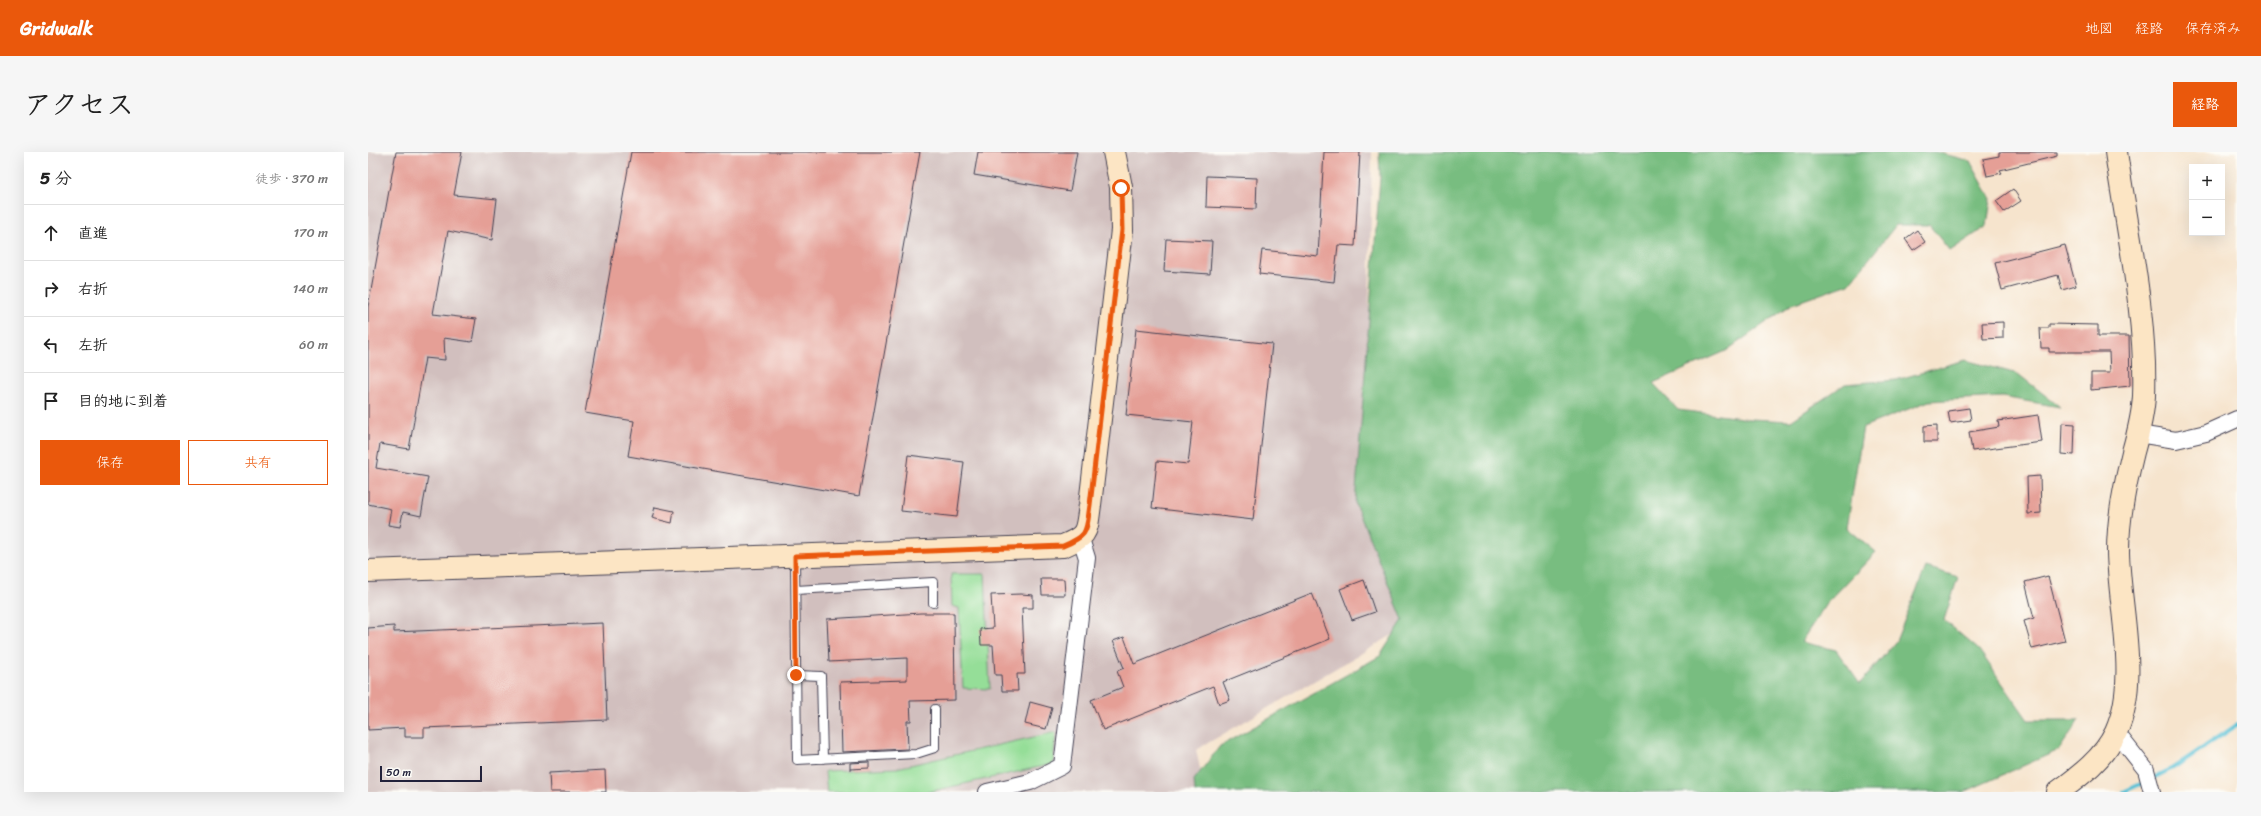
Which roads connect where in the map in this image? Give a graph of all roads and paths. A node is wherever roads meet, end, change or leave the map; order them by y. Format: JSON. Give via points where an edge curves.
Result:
{"nodes":[{"id":1,"x":1114,"y":152,"type":"edge"},
{"id":2,"x":2116,"y":152,"type":"edge"},
{"id":3,"x":2237,"y":419,"type":"edge"},
{"id":4,"x":2138,"y":434,"type":"junction"},
{"id":5,"x":1081,"y":539,"type":"junction"},
{"id":6,"x":795,"y":556,"type":"junction"},
{"id":7,"x":368,"y":571,"type":"edge"},
{"id":8,"x":796,"y":590,"type":"junction"},
{"id":9,"x":933,"y":603,"type":"dead end"},
{"id":10,"x":796,"y":675,"type":"junction"},
{"id":11,"x":935,"y":709,"type":"dead end"},
{"id":12,"x":2116,"y":732,"type":"junction"},
{"id":13,"x":822,"y":759,"type":"junction"},
{"id":14,"x":987,"y":792,"type":"edge"},
{"id":15,"x":2058,"y":792,"type":"edge"},
{"id":16,"x":2152,"y":792,"type":"edge"}],
"edges":[{"from":1,"to":5,"type":"street","via":[[1121,188],[1122,230],[1087,528]]},
{"from":2,"to":4,"type":"street","via":[[2139,305],[2144,364],[2144,398]]},
{"from":3,"to":4,"type":"street","via":[[2206,433],[2176,440]]},
{"from":4,"to":12,"type":"street","via":[[2120,520],[2119,574],[2127,678]]},
{"from":5,"to":6,"type":"street","via":[[1063,546]]},
{"from":5,"to":14,"type":"street","via":[[1087,558],[1062,766],[1030,782]]},
{"from":6,"to":7,"type":"street"},
{"from":6,"to":8,"type":"lane"},
{"from":8,"to":9,"type":"lane","via":[[933,582]]},
{"from":8,"to":10,"type":"lane"},
{"from":10,"to":13,"type":"lane","via":[[821,676]]},
{"from":10,"to":13,"type":"lane","via":[[797,760]]},
{"from":11,"to":13,"type":"lane","via":[[935,748],[916,754]]},
{"from":12,"to":15,"type":"street","via":[[2091,766]]},
{"from":12,"to":16,"type":"street","via":[[2146,770]]}]}
